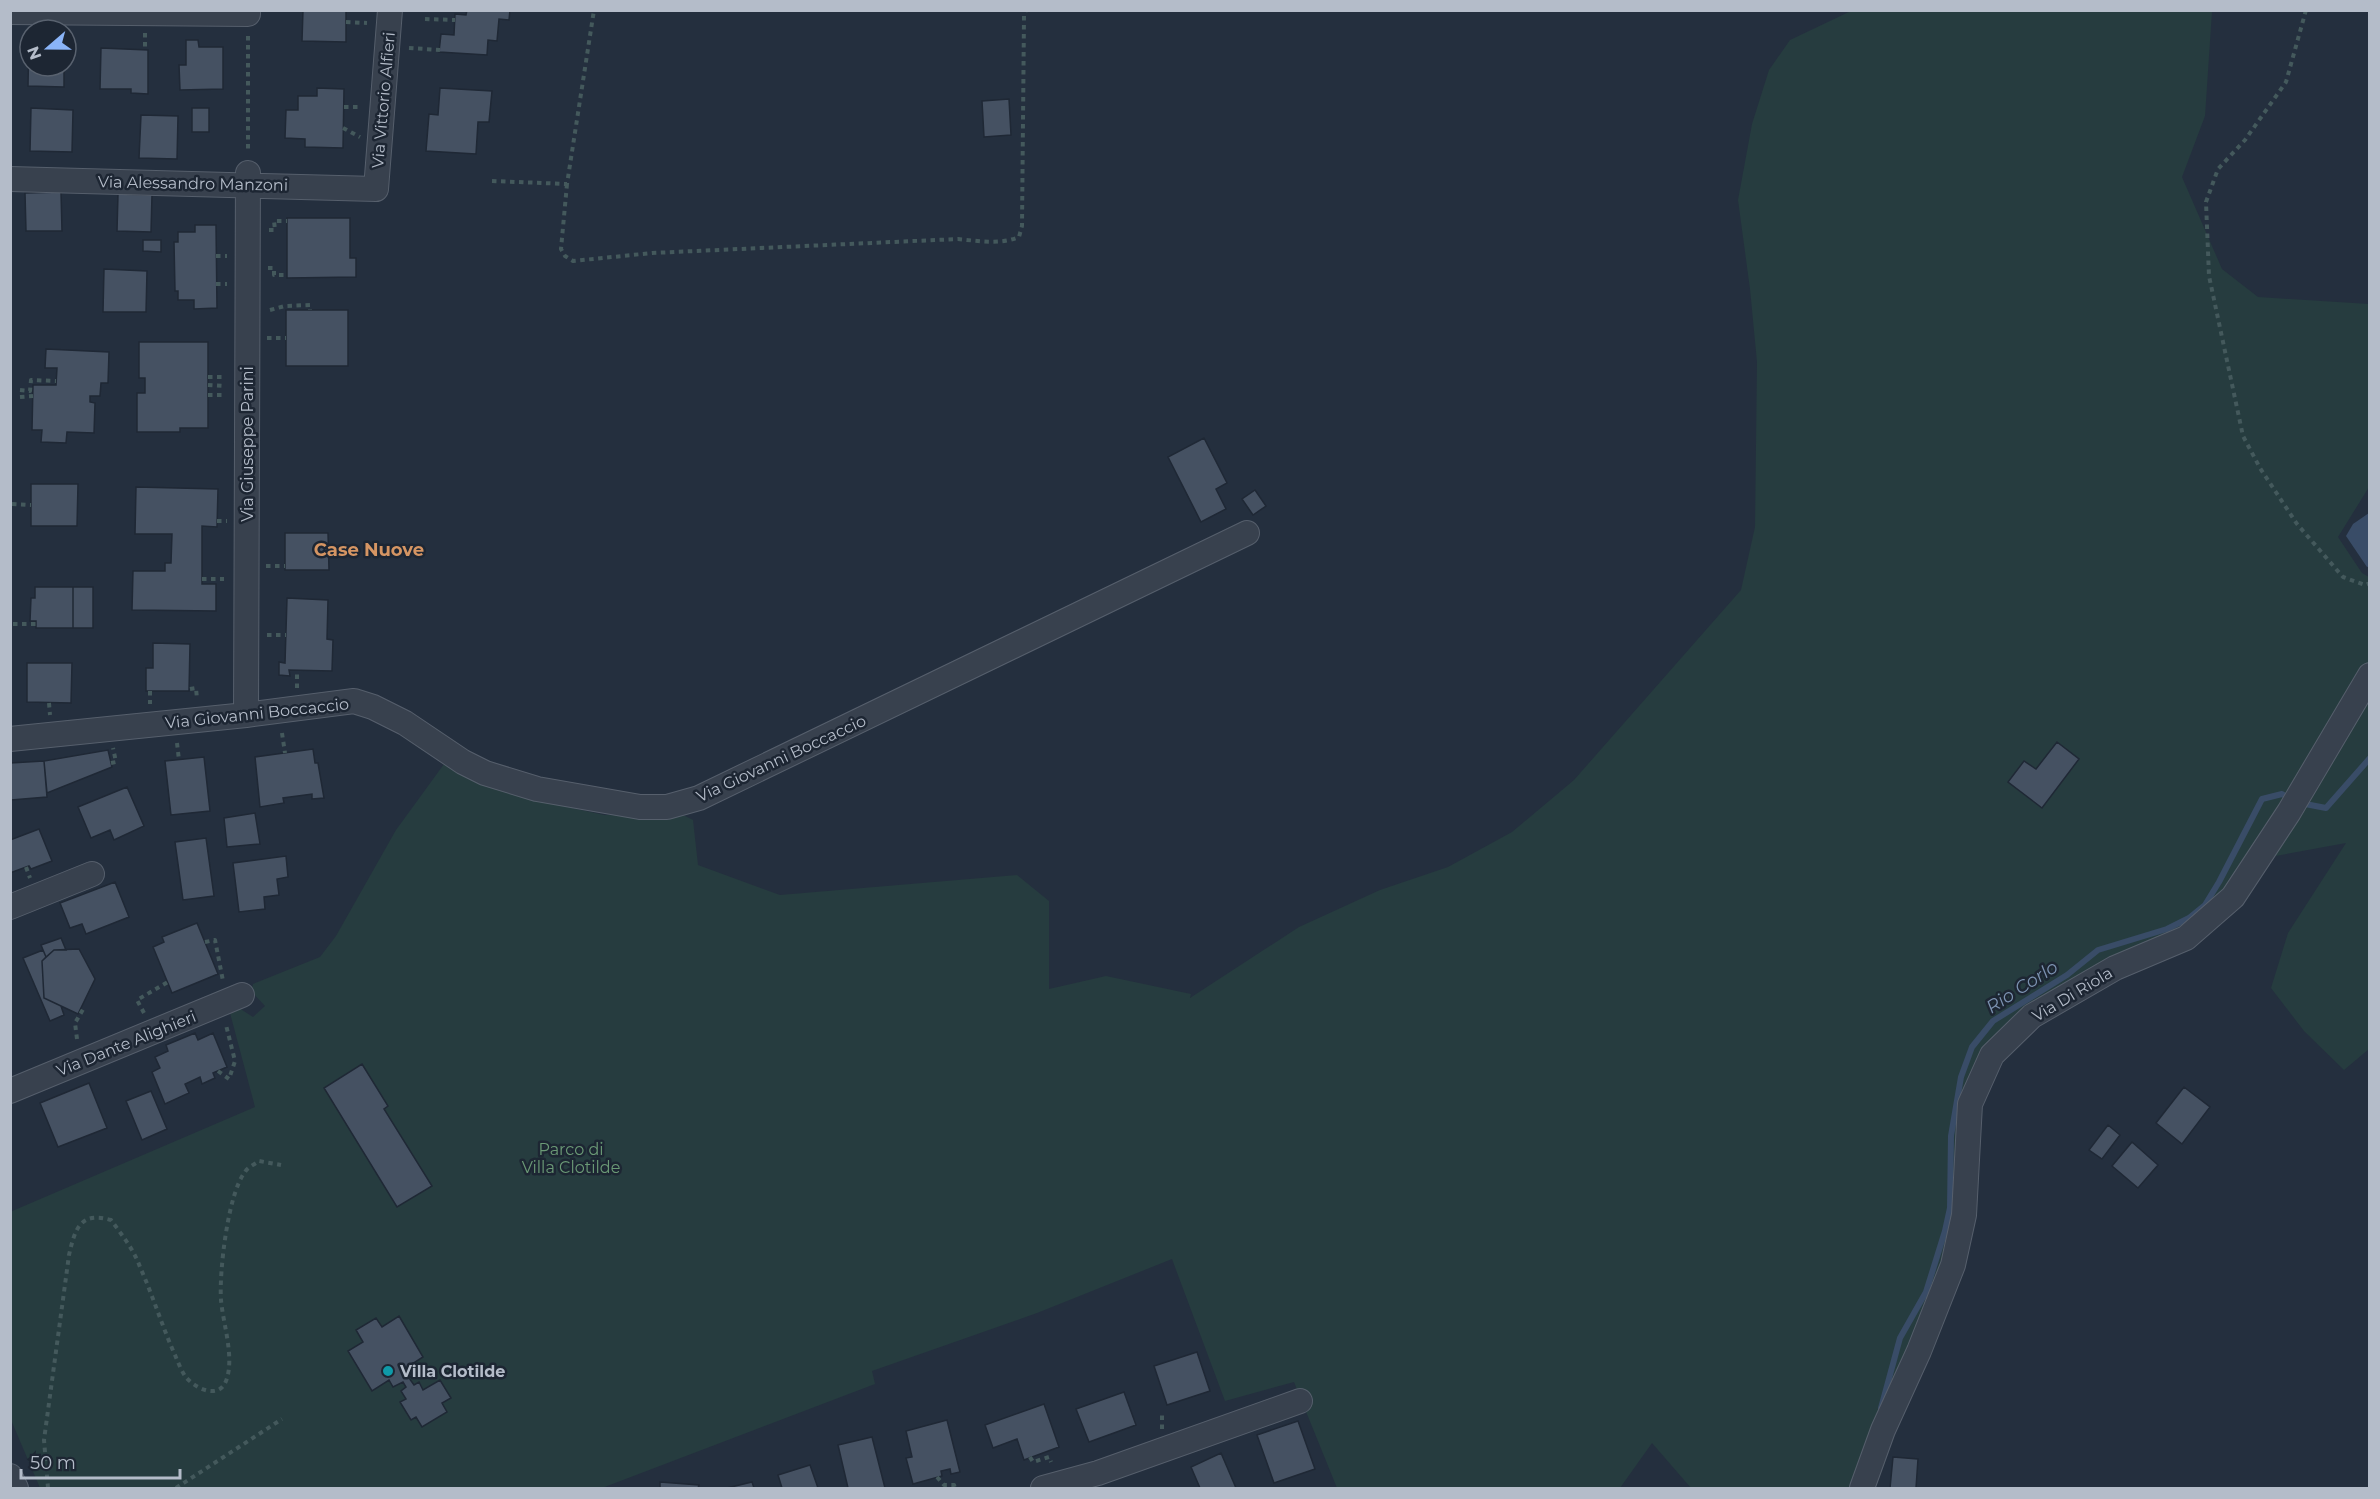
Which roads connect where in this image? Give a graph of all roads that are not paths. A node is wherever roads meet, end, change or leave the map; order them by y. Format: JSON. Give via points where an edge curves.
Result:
{"nodes":[{"id":1,"x":10,"y":12,"type":"edge"},
{"id":2,"x":248,"y":14,"type":"road end"},
{"id":3,"x":384,"y":17,"type":"edge"},
{"id":4,"x":10,"y":179,"type":"edge"},
{"id":5,"x":248,"y":179,"type":"junction"},
{"id":6,"x":376,"y":189,"type":"joint"},
{"id":7,"x":1247,"y":533,"type":"dead end"},
{"id":8,"x":2370,"y":675,"type":"edge"},
{"id":9,"x":246,"y":715,"type":"junction"},
{"id":10,"x":10,"y":739,"type":"edge"},
{"id":11,"x":92,"y":874,"type":"dead end"},
{"id":12,"x":10,"y":907,"type":"edge"},
{"id":13,"x":233,"y":991,"type":"road end"},
{"id":14,"x":10,"y":1091,"type":"edge"},
{"id":15,"x":1300,"y":1401,"type":"dead end"},
{"id":16,"x":10,"y":1476,"type":"edge"},
{"id":17,"x":16,"y":1488,"type":"edge"},
{"id":18,"x":1043,"y":1488,"type":"edge"},
{"id":19,"x":1862,"y":1488,"type":"edge"}],
"edges":[{"from":1,"to":2,"type":"street"},
{"from":3,"to":6,"type":"street","name":"Via Vittorio Alfieri"},
{"from":4,"to":5,"type":"street","name":"Via Alessandro Manzoni"},
{"from":5,"to":6,"type":"street","name":"Via Alessandro Manzoni"},
{"from":5,"to":9,"type":"street","name":"Via Giuseppe Parini"},
{"from":7,"to":9,"type":"street","name":"Via Giovanni Boccaccio","via":[[699,798],[667,807],[640,807],[537,789],[484,773],[405,723],[354,701]]},
{"from":8,"to":19,"type":"street","name":"Via Di Riola","via":[[2289,812],[2233,897],[2186,938],[2115,968],[2032,1016],[1992,1055],[1970,1104],[1964,1215],[1953,1265]]},
{"from":9,"to":10,"type":"street","name":"Via Giovanni Boccaccio"},
{"from":11,"to":12,"type":"street"},
{"from":13,"to":14,"type":"street","name":"Via Dante Alighieri"},
{"from":15,"to":18,"type":"street","via":[[1098,1473]]},
{"from":16,"to":17,"type":"street"}]}
